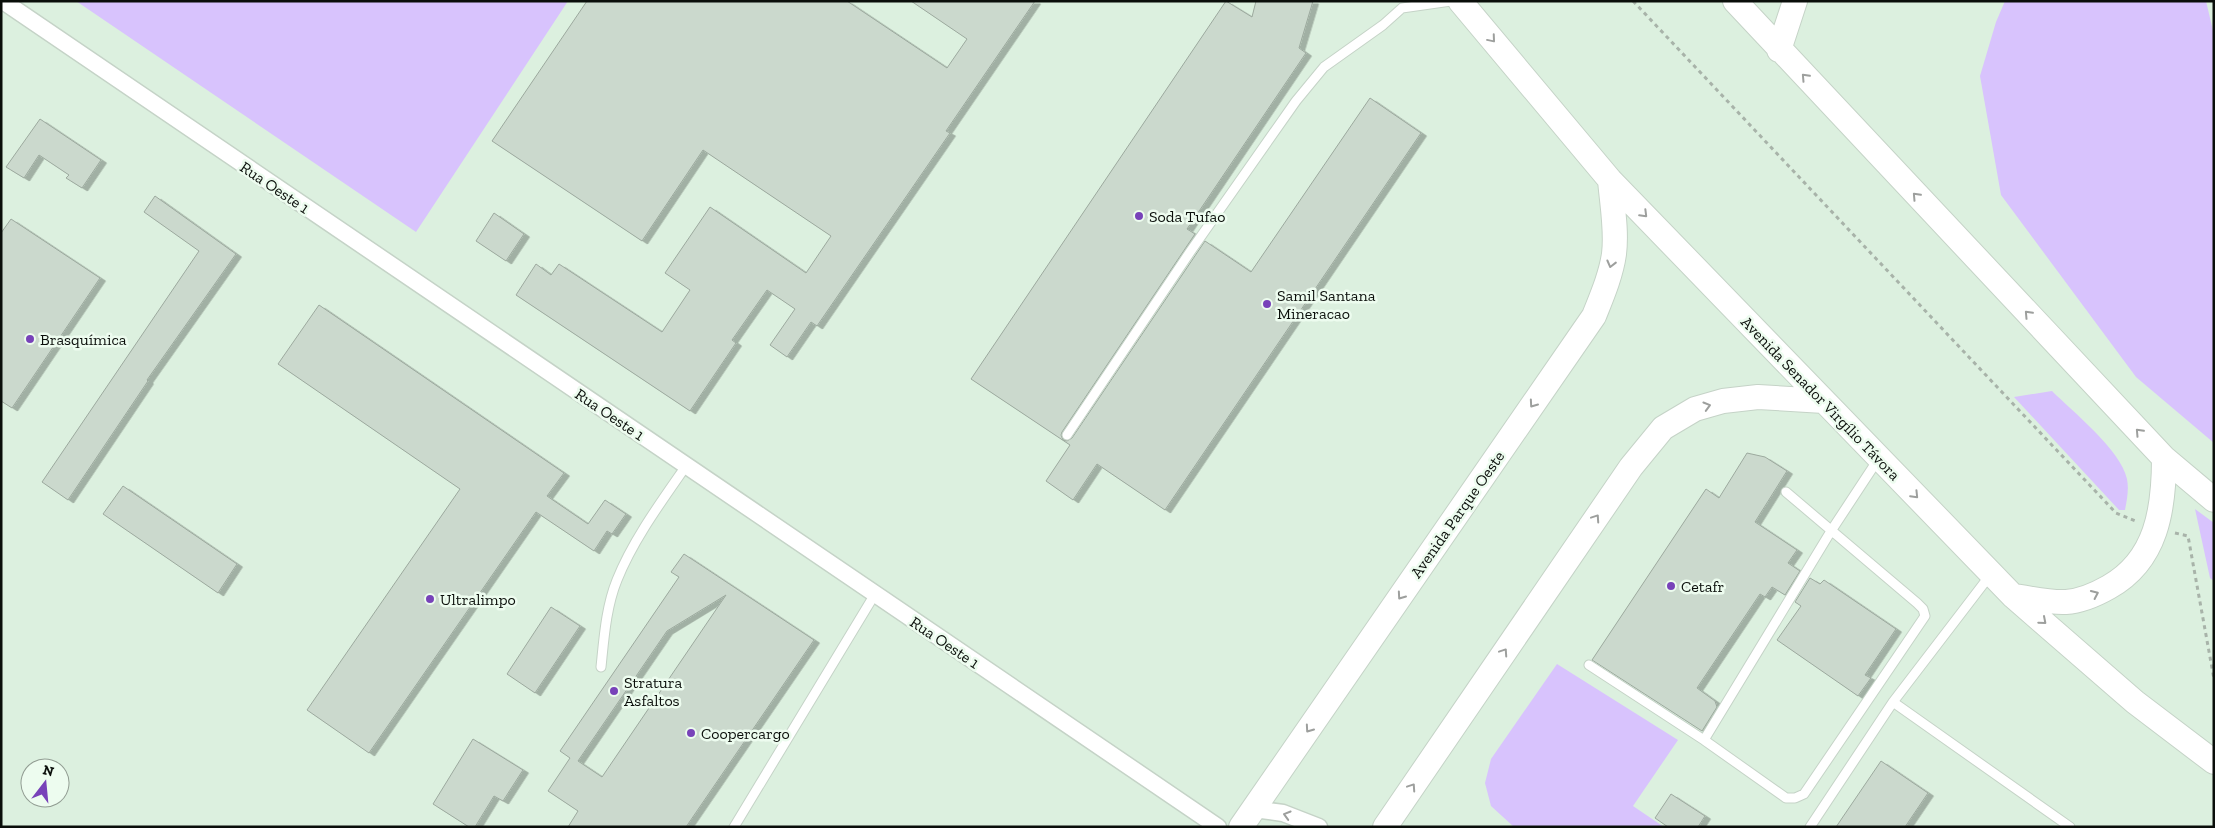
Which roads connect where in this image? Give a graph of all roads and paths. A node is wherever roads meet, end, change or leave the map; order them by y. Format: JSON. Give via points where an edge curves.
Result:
{"nodes":[{"id":1,"x":3,"y":1,"type":"edge"},
{"id":2,"x":1451,"y":1,"type":"edge"},
{"id":3,"x":1460,"y":1,"type":"edge"},
{"id":4,"x":1633,"y":1,"type":"edge"},
{"id":5,"x":1795,"y":1,"type":"edge"},
{"id":6,"x":1748,"y":6,"type":"edge"},
{"id":7,"x":1779,"y":50,"type":"junction"},
{"id":8,"x":1610,"y":180,"type":"junction"},
{"id":9,"x":1824,"y":401,"type":"junction"},
{"id":10,"x":1067,"y":435,"type":"dead end"},
{"id":11,"x":1879,"y":458,"type":"junction"},
{"id":12,"x":2164,"y":458,"type":"junction"},
{"id":13,"x":686,"y":466,"type":"junction"},
{"id":14,"x":1786,"y":492,"type":"dead end"},
{"id":15,"x":2214,"y":500,"type":"edge"},
{"id":16,"x":2156,"y":528,"type":"junction"},
{"id":17,"x":1831,"y":530,"type":"junction"},
{"id":18,"x":1991,"y":574,"type":"junction"},
{"id":19,"x":875,"y":594,"type":"junction"},
{"id":20,"x":2013,"y":596,"type":"junction"},
{"id":21,"x":1589,"y":665,"type":"dead end"},
{"id":22,"x":601,"y":667,"type":"dead end"},
{"id":23,"x":2214,"y":679,"type":"edge"},
{"id":24,"x":1893,"y":702,"type":"junction"},
{"id":25,"x":1704,"y":740,"type":"junction"},
{"id":26,"x":2214,"y":762,"type":"edge"},
{"id":27,"x":1247,"y":818,"type":"edge"},
{"id":28,"x":734,"y":827,"type":"edge"},
{"id":29,"x":1218,"y":827,"type":"edge"},
{"id":30,"x":1319,"y":827,"type":"edge"},
{"id":31,"x":1385,"y":827,"type":"edge"},
{"id":32,"x":1810,"y":827,"type":"edge"},
{"id":33,"x":2070,"y":827,"type":"edge"}],
"edges":[{"from":1,"to":13,"type":"street","name":"Rua Oeste 1"},
{"from":2,"to":10,"type":"lane","via":[[1402,8],[1324,67],[1296,101],[1196,244]]},
{"from":3,"to":8,"type":"main road","name":"Avenida Senador Virgílio Távora","one_way":true},
{"from":4,"to":16,"type":"path","via":[[2116,513]]},
{"from":5,"to":7,"type":"main road"},
{"from":6,"to":7,"type":"main road"},
{"from":12,"to":7,"type":"main road","one_way":true},
{"from":8,"to":9,"type":"main road","name":"Avenida Senador Virgílio Távora","one_way":true},
{"from":8,"to":27,"type":"main road","name":"Avenida Parque Oeste","one_way":true,"via":[[1614,254],[1594,316]]},
{"from":9,"to":11,"type":"main road","name":"Avenida Senador Virgílio Távora"},
{"from":31,"to":9,"type":"main road","one_way":true,"via":[[1631,467],[1664,428],[1695,409],[1723,401],[1758,397]]},
{"from":11,"to":17,"type":"lane"},
{"from":11,"to":18,"type":"main road","name":"Avenida Senador Virgílio Távora","one_way":true},
{"from":12,"to":15,"type":"main road"},
{"from":12,"to":16,"type":"main road","via":[[2164,490]]},
{"from":13,"to":19,"type":"street","name":"Rua Oeste 1"},
{"from":13,"to":22,"type":"lane","via":[[642,532],[617,581],[607,617]]},
{"from":14,"to":17,"type":"lane"},
{"from":20,"to":16,"type":"main road","one_way":true,"via":[[2066,602],[2092,597],[2124,578],[2145,554]]},
{"from":16,"to":23,"type":"path","via":[[2188,536]]},
{"from":17,"to":25,"type":"lane"},
{"from":17,"to":25,"type":"lane","via":[[1923,609],[1925,616],[1921,623],[1804,794],[1786,798]]},
{"from":18,"to":20,"type":"main road","name":"Avenida Senador Virgílio Távora"},
{"from":18,"to":24,"type":"lane"},
{"from":19,"to":28,"type":"lane"},
{"from":19,"to":29,"type":"street","name":"Rua Oeste 1"},
{"from":20,"to":26,"type":"main road","name":"Avenida Senador Virgílio Távora","one_way":true,"via":[[2135,702]]},
{"from":21,"to":25,"type":"lane"},
{"from":24,"to":32,"type":"lane"},
{"from":24,"to":33,"type":"lane"},
{"from":30,"to":27,"type":"street","one_way":true,"via":[[1283,813]]}]}
